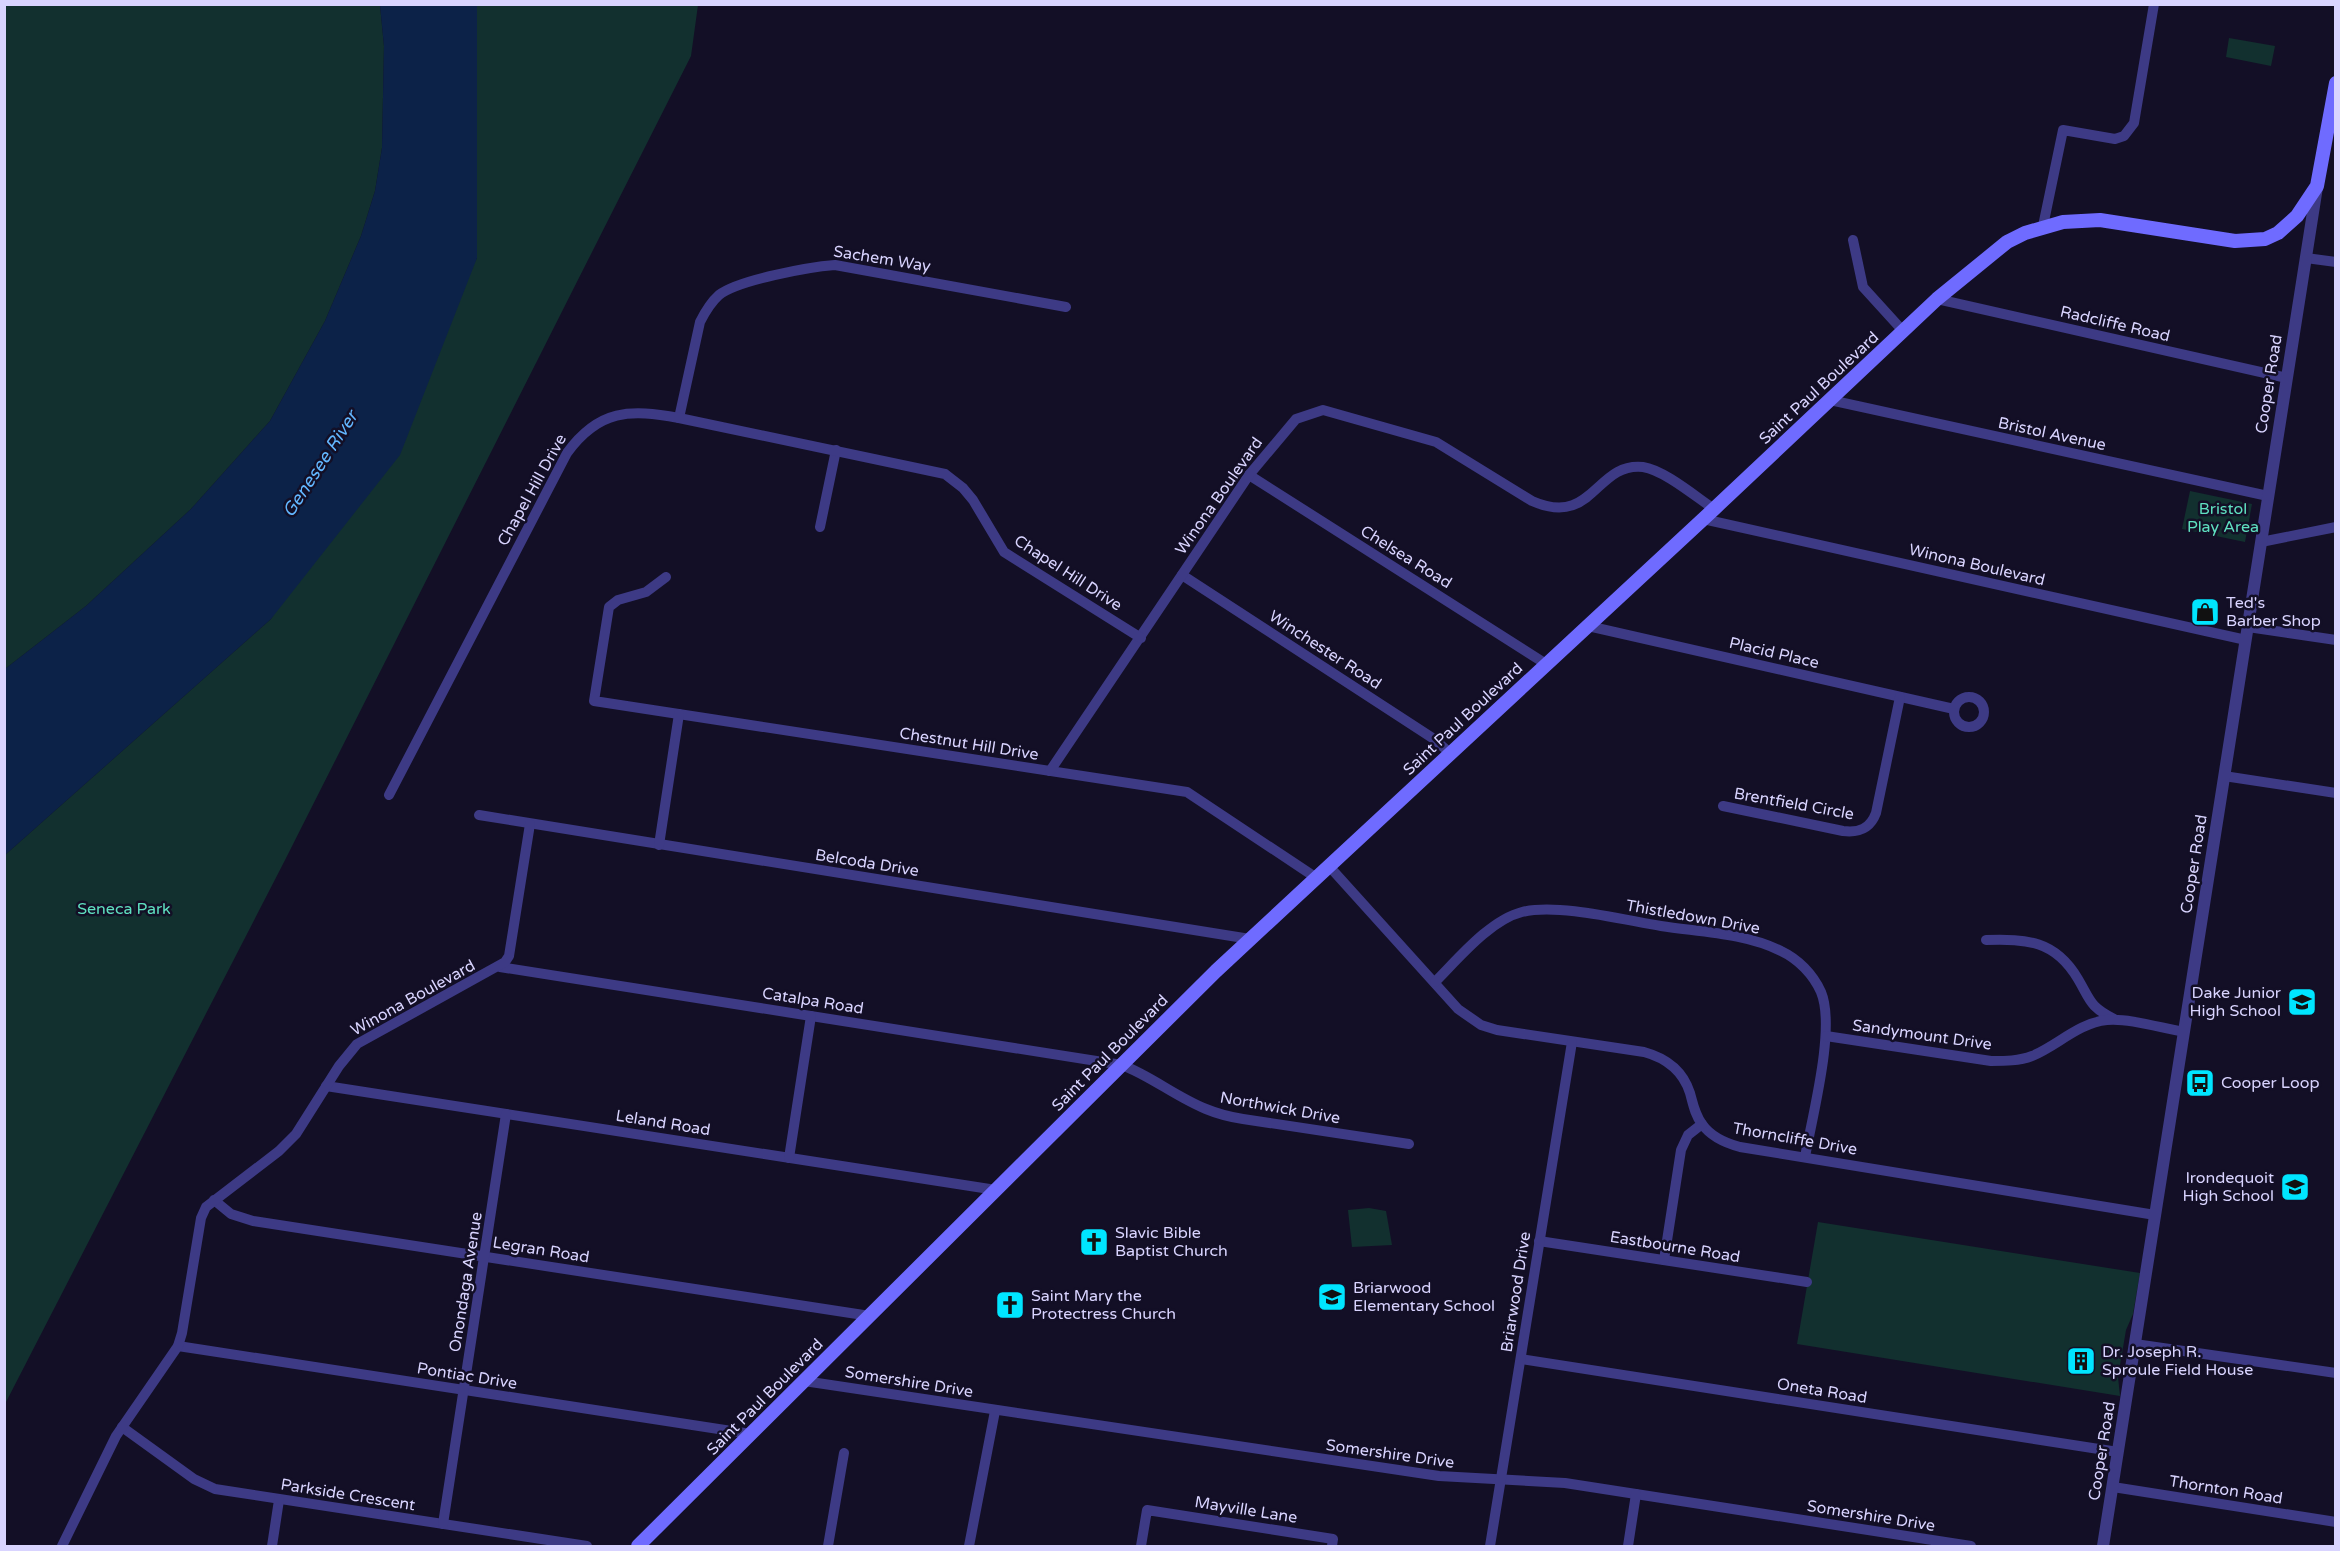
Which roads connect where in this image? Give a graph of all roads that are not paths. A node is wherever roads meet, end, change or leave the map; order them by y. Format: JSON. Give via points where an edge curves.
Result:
{"nodes":[{"id":1,"x":2154,"y":4,"type":"edge"},
{"id":2,"x":2336,"y":83,"type":"edge"},
{"id":3,"x":2317,"y":186,"type":"junction"},
{"id":4,"x":2043,"y":226,"type":"junction"},
{"id":5,"x":1853,"y":240,"type":"dead end"},
{"id":6,"x":2306,"y":258,"type":"junction"},
{"id":7,"x":2336,"y":262,"type":"edge"},
{"id":8,"x":1937,"y":299,"type":"junction"},
{"id":9,"x":1066,"y":307,"type":"dead end"},
{"id":10,"x":1904,"y":331,"type":"junction"},
{"id":11,"x":2287,"y":378,"type":"junction"},
{"id":12,"x":1830,"y":400,"type":"junction"},
{"id":13,"x":679,"y":418,"type":"junction"},
{"id":14,"x":836,"y":450,"type":"junction"},
{"id":15,"x":1249,"y":475,"type":"junction"},
{"id":16,"x":2268,"y":496,"type":"junction"},
{"id":17,"x":1714,"y":509,"type":"junction"},
{"id":18,"x":1703,"y":519,"type":"junction"},
{"id":19,"x":820,"y":527,"type":"dead end"},
{"id":20,"x":2336,"y":527,"type":"edge"},
{"id":21,"x":2261,"y":542,"type":"junction"},
{"id":22,"x":1182,"y":575,"type":"junction"},
{"id":23,"x":666,"y":577,"type":"dead end"},
{"id":24,"x":1588,"y":626,"type":"junction"},
{"id":25,"x":2248,"y":627,"type":"junction"},
{"id":26,"x":1141,"y":638,"type":"junction"},
{"id":27,"x":2246,"y":640,"type":"junction"},
{"id":28,"x":2336,"y":640,"type":"edge"},
{"id":29,"x":1546,"y":664,"type":"junction"},
{"id":30,"x":1900,"y":698,"type":"junction"},
{"id":31,"x":1954,"y":709,"type":"dead end"},
{"id":32,"x":679,"y":714,"type":"junction"},
{"id":33,"x":1450,"y":753,"type":"junction"},
{"id":34,"x":1050,"y":771,"type":"junction"},
{"id":35,"x":2224,"y":776,"type":"junction"},
{"id":36,"x":2336,"y":793,"type":"edge"},
{"id":37,"x":389,"y":795,"type":"dead end"},
{"id":38,"x":1723,"y":807,"type":"dead end"},
{"id":39,"x":479,"y":815,"type":"dead end"},
{"id":40,"x":530,"y":824,"type":"junction"},
{"id":41,"x":659,"y":845,"type":"junction"},
{"id":42,"x":1329,"y":865,"type":"junction"},
{"id":43,"x":1315,"y":877,"type":"junction"},
{"id":44,"x":1250,"y":939,"type":"junction"},
{"id":45,"x":1986,"y":940,"type":"dead end"},
{"id":46,"x":500,"y":967,"type":"junction"},
{"id":47,"x":1435,"y":982,"type":"junction"},
{"id":48,"x":811,"y":1016,"type":"junction"},
{"id":49,"x":2117,"y":1020,"type":"junction"},
{"id":50,"x":2184,"y":1032,"type":"junction"},
{"id":51,"x":1826,"y":1036,"type":"junction"},
{"id":52,"x":1572,"y":1042,"type":"junction"},
{"id":53,"x":1122,"y":1065,"type":"junction"},
{"id":54,"x":326,"y":1086,"type":"junction"},
{"id":55,"x":506,"y":1114,"type":"junction"},
{"id":56,"x":1702,"y":1124,"type":"junction"},
{"id":57,"x":1409,"y":1144,"type":"dead end"},
{"id":58,"x":1805,"y":1157,"type":"junction"},
{"id":59,"x":789,"y":1158,"type":"junction"},
{"id":60,"x":996,"y":1190,"type":"junction"},
{"id":61,"x":214,"y":1200,"type":"junction"},
{"id":62,"x":2155,"y":1215,"type":"junction"},
{"id":63,"x":1539,"y":1241,"type":"junction"},
{"id":64,"x":485,"y":1256,"type":"junction"},
{"id":65,"x":1664,"y":1260,"type":"junction"},
{"id":66,"x":1807,"y":1282,"type":"dead end"},
{"id":67,"x":870,"y":1316,"type":"junction"},
{"id":68,"x":2135,"y":1344,"type":"junction"},
{"id":69,"x":178,"y":1346,"type":"junction"},
{"id":70,"x":1521,"y":1359,"type":"junction"},
{"id":71,"x":2336,"y":1373,"type":"edge"},
{"id":72,"x":804,"y":1381,"type":"junction"},
{"id":73,"x":465,"y":1390,"type":"junction"},
{"id":74,"x":995,"y":1411,"type":"junction"},
{"id":75,"x":122,"y":1428,"type":"junction"},
{"id":76,"x":751,"y":1434,"type":"junction"},
{"id":77,"x":2118,"y":1452,"type":"junction"},
{"id":78,"x":844,"y":1453,"type":"dead end"},
{"id":79,"x":1501,"y":1480,"type":"junction"},
{"id":80,"x":2113,"y":1486,"type":"junction"},
{"id":81,"x":1636,"y":1494,"type":"junction"},
{"id":82,"x":279,"y":1500,"type":"junction"},
{"id":83,"x":2336,"y":1522,"type":"edge"},
{"id":84,"x":443,"y":1524,"type":"junction"},
{"id":85,"x":62,"y":1546,"type":"edge"},
{"id":86,"x":272,"y":1546,"type":"edge"},
{"id":87,"x":587,"y":1546,"type":"edge"},
{"id":88,"x":638,"y":1546,"type":"edge"},
{"id":89,"x":828,"y":1546,"type":"edge"},
{"id":90,"x":969,"y":1546,"type":"edge"},
{"id":91,"x":1141,"y":1546,"type":"edge"},
{"id":92,"x":1332,"y":1546,"type":"edge"},
{"id":93,"x":1490,"y":1546,"type":"edge"},
{"id":94,"x":1628,"y":1546,"type":"edge"},
{"id":95,"x":1971,"y":1546,"type":"edge"},
{"id":96,"x":2103,"y":1546,"type":"edge"}],
"edges":[{"from":1,"to":4,"type":"street","via":[[2134,123],[2124,136],[2115,139],[2063,130]]},
{"from":2,"to":3,"type":"main road","name":"Saint Paul Boulevard"},
{"from":3,"to":4,"type":"main road","name":"Saint Paul Boulevard","via":[[2288,225],[2265,239],[2235,241],[2100,220]]},
{"from":3,"to":6,"type":"street","name":"Cooper Road"},
{"from":4,"to":8,"type":"main road","name":"Saint Paul Boulevard","via":[[2007,242]]},
{"from":5,"to":10,"type":"street","via":[[1863,287]]},
{"from":6,"to":7,"type":"street"},
{"from":6,"to":11,"type":"street","name":"Cooper Road"},
{"from":8,"to":10,"type":"main road","name":"Saint Paul Boulevard"},
{"from":8,"to":11,"type":"street","name":"Radcliffe Road"},
{"from":9,"to":13,"type":"street","name":"Sachem Way","via":[[835,265],[740,284],[719,295],[703,316]]},
{"from":10,"to":12,"type":"main road","name":"Saint Paul Boulevard"},
{"from":11,"to":16,"type":"street","name":"Cooper Road"},
{"from":12,"to":16,"type":"street","name":"Bristol Avenue"},
{"from":12,"to":17,"type":"main road","name":"Saint Paul Boulevard"},
{"from":13,"to":14,"type":"street","name":"Chapel Hill Drive"},
{"from":13,"to":37,"type":"street","name":"Chapel Hill Drive","via":[[624,413],[596,423],[576,440]]},
{"from":14,"to":19,"type":"street"},
{"from":14,"to":26,"type":"street","name":"Chapel Hill Drive","via":[[934,470],[954,479],[973,500],[1004,552]]},
{"from":15,"to":17,"type":"street","name":"Winona Boulevard","via":[[1296,419],[1323,410],[1436,442],[1547,508],[1576,504],[1613,475],[1642,467],[1661,474]]},
{"from":15,"to":22,"type":"street","name":"Winona Boulevard"},
{"from":15,"to":29,"type":"street","name":"Chelsea Road"},
{"from":16,"to":21,"type":"street","name":"Cooper Road"},
{"from":17,"to":18,"type":"main road","name":"Saint Paul Boulevard"},
{"from":18,"to":24,"type":"main road","name":"Saint Paul Boulevard"},
{"from":18,"to":27,"type":"street","name":"Winona Boulevard"},
{"from":20,"to":21,"type":"street"},
{"from":21,"to":25,"type":"street","name":"Cooper Road"},
{"from":22,"to":26,"type":"street","name":"Winona Boulevard"},
{"from":22,"to":33,"type":"street","name":"Winchester Road"},
{"from":23,"to":32,"type":"street","name":"Chestnut Hill Drive","via":[[646,592],[618,600],[609,607],[594,701]]},
{"from":24,"to":29,"type":"main road","name":"Saint Paul Boulevard"},
{"from":24,"to":30,"type":"street","name":"Placid Place"},
{"from":25,"to":27,"type":"street","name":"Cooper Road"},
{"from":25,"to":28,"type":"street"},
{"from":26,"to":34,"type":"street","name":"Winona Boulevard"},
{"from":27,"to":35,"type":"street","name":"Cooper Road"},
{"from":29,"to":33,"type":"main road","name":"Saint Paul Boulevard"},
{"from":30,"to":31,"type":"street","name":"Placid Place"},
{"from":30,"to":38,"type":"street","name":"Brentfield Circle","via":[[1876,813],[1864,829],[1843,831]]},
{"from":32,"to":34,"type":"street","name":"Chestnut Hill Drive"},
{"from":32,"to":41,"type":"street"},
{"from":33,"to":42,"type":"main road","name":"Saint Paul Boulevard"},
{"from":34,"to":43,"type":"street","name":"Chestnut Hill Drive","via":[[1187,792]]},
{"from":35,"to":36,"type":"street"},
{"from":35,"to":50,"type":"street","name":"Cooper Road"},
{"from":39,"to":40,"type":"street","name":"Belcoda Drive"},
{"from":40,"to":41,"type":"street","name":"Belcoda Drive"},
{"from":40,"to":46,"type":"street","name":"Winona Boulevard","via":[[509,956]]},
{"from":41,"to":44,"type":"street","name":"Belcoda Drive"},
{"from":42,"to":43,"type":"main road","name":"Saint Paul Boulevard"},
{"from":42,"to":47,"type":"street","name":"Thorncliffe Drive"},
{"from":43,"to":44,"type":"main road","name":"Saint Paul Boulevard"},
{"from":44,"to":53,"type":"main road","name":"Saint Paul Boulevard"},
{"from":45,"to":49,"type":"street","via":[[2028,941],[2052,949],[2069,965],[2093,1006]]},
{"from":46,"to":48,"type":"street","name":"Catalpa Road"},
{"from":46,"to":54,"type":"street","name":"Winona Boulevard","via":[[368,1036],[348,1054]]},
{"from":47,"to":51,"type":"street","name":"Thistledown Drive","via":[[1505,919],[1534,909],[1566,911],[1747,940],[1779,950],[1802,965],[1821,991]]},
{"from":47,"to":52,"type":"street","name":"Thorncliffe Drive","via":[[1458,1009],[1482,1026]]},
{"from":48,"to":53,"type":"street","name":"Catalpa Road"},
{"from":48,"to":59,"type":"street"},
{"from":49,"to":50,"type":"street","name":"Sandymount Drive"},
{"from":49,"to":51,"type":"street","name":"Sandymount Drive","via":[[2091,1024],[2031,1056],[2006,1061]]},
{"from":50,"to":62,"type":"street","name":"Cooper Road"},
{"from":51,"to":58,"type":"street","name":"Thistledown Drive"},
{"from":52,"to":56,"type":"street","name":"Thorncliffe Drive","via":[[1644,1052],[1660,1058],[1686,1082]]},
{"from":52,"to":63,"type":"street","name":"Briarwood Drive"},
{"from":53,"to":57,"type":"street","name":"Northwick Drive","via":[[1216,1113]]},
{"from":53,"to":60,"type":"main road","name":"Saint Paul Boulevard"},
{"from":54,"to":55,"type":"street","name":"Leland Road"},
{"from":54,"to":61,"type":"street","name":"Winona Boulevard","via":[[296,1134]]},
{"from":55,"to":59,"type":"street","name":"Leland Road"},
{"from":55,"to":64,"type":"street","name":"Onondaga Avenue"},
{"from":56,"to":58,"type":"street","name":"Thorncliffe Drive","via":[[1724,1142]]},
{"from":56,"to":65,"type":"street","via":[[1688,1135],[1681,1150]]},
{"from":58,"to":62,"type":"street","name":"Thorncliffe Drive"},
{"from":59,"to":60,"type":"street","name":"Leland Road"},
{"from":60,"to":67,"type":"main road","name":"Saint Paul Boulevard"},
{"from":61,"to":64,"type":"street","name":"Legran Road","via":[[231,1214],[253,1221]]},
{"from":61,"to":69,"type":"street","name":"Winona Boulevard","via":[[201,1218]]},
{"from":62,"to":68,"type":"street","name":"Cooper Road"},
{"from":63,"to":65,"type":"street","name":"Eastbourne Road"},
{"from":63,"to":70,"type":"street","name":"Briarwood Drive"},
{"from":64,"to":67,"type":"street","name":"Legran Road"},
{"from":64,"to":73,"type":"street","name":"Onondaga Avenue"},
{"from":65,"to":66,"type":"street","name":"Eastbourne Road"},
{"from":67,"to":72,"type":"main road","name":"Saint Paul Boulevard"},
{"from":68,"to":71,"type":"street"},
{"from":68,"to":77,"type":"street","name":"Cooper Road"},
{"from":69,"to":73,"type":"street","name":"Pontiac Drive"},
{"from":69,"to":75,"type":"street","name":"Winona Boulevard"},
{"from":70,"to":77,"type":"street","name":"Oneta Road"},
{"from":70,"to":79,"type":"street","name":"Briarwood Drive"},
{"from":72,"to":74,"type":"street","name":"Somershire Drive"},
{"from":72,"to":76,"type":"main road","name":"Saint Paul Boulevard"},
{"from":73,"to":76,"type":"street","name":"Pontiac Drive"},
{"from":73,"to":84,"type":"street","name":"Onondaga Avenue"},
{"from":74,"to":79,"type":"street","name":"Somershire Drive","via":[[1439,1476]]},
{"from":74,"to":90,"type":"street"},
{"from":75,"to":82,"type":"street","name":"Parkside Crescent","via":[[204,1485]]},
{"from":75,"to":85,"type":"street","name":"Winona Boulevard"},
{"from":76,"to":88,"type":"main road","name":"Saint Paul Boulevard"},
{"from":77,"to":80,"type":"street","name":"Cooper Road"},
{"from":78,"to":89,"type":"street"},
{"from":79,"to":81,"type":"street","name":"Somershire Drive","via":[[1565,1483]]},
{"from":79,"to":93,"type":"street","name":"Briarwood Drive"},
{"from":80,"to":83,"type":"street","name":"Thornton Road"},
{"from":80,"to":96,"type":"street","name":"Cooper Road"},
{"from":81,"to":94,"type":"street"},
{"from":81,"to":95,"type":"street","name":"Somershire Drive"},
{"from":82,"to":84,"type":"street","name":"Parkside Crescent"},
{"from":82,"to":86,"type":"street"},
{"from":84,"to":87,"type":"street","name":"Parkside Crescent"},
{"from":91,"to":92,"type":"street","name":"Mayville Lane","via":[[1147,1510],[1333,1539]]}]}
